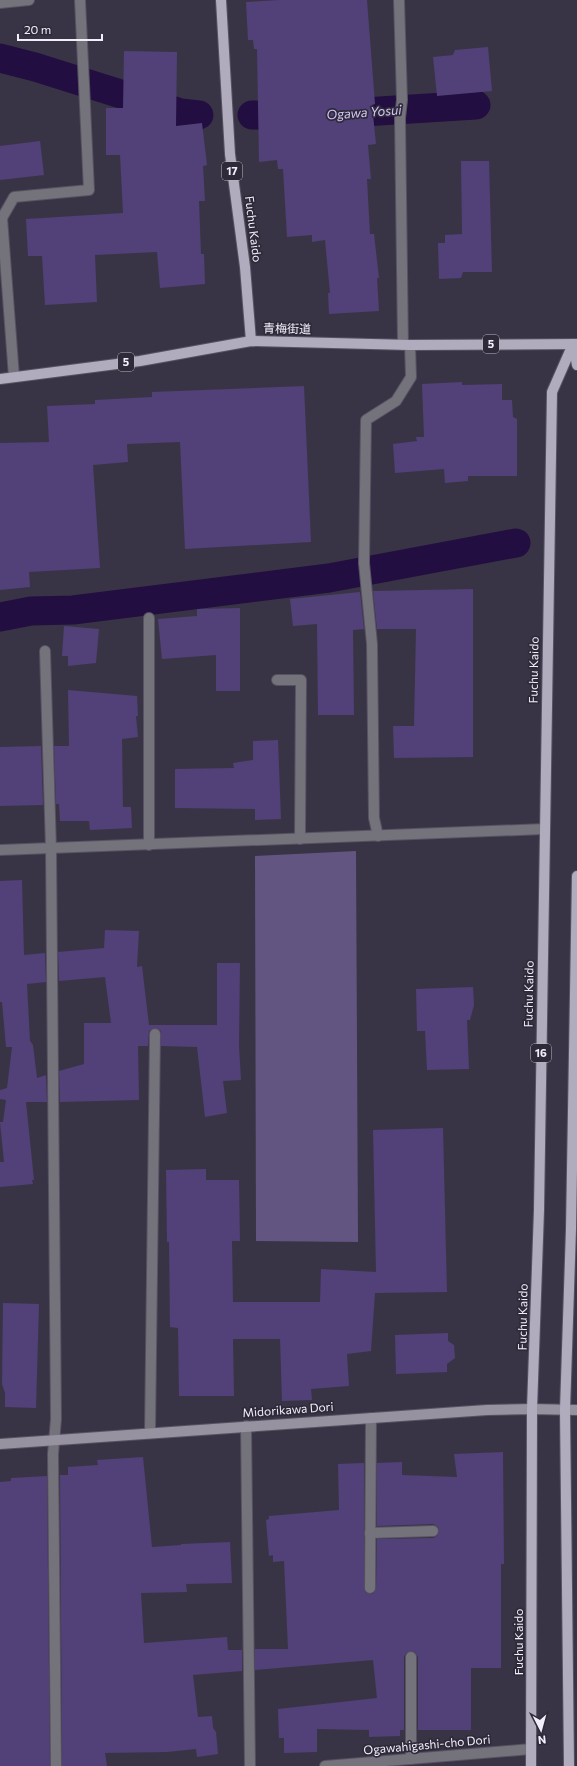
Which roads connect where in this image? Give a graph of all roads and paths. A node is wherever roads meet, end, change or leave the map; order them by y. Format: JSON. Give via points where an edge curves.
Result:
{"nodes":[{"id":1,"x":29,"y":0,"type":"edge"},
{"id":2,"x":80,"y":0,"type":"edge"},
{"id":3,"x":221,"y":0,"type":"edge"},
{"id":4,"x":398,"y":0,"type":"edge"},
{"id":5,"x":0,"y":3,"type":"edge"},
{"id":6,"x":251,"y":341,"type":"junction"},
{"id":7,"x":576,"y":342,"type":"edge"},
{"id":8,"x":406,"y":345,"type":"junction"},
{"id":9,"x":577,"y":365,"type":"edge"},
{"id":10,"x":14,"y":377,"type":"junction"},
{"id":11,"x":0,"y":379,"type":"edge"},
{"id":12,"x":148,"y":618,"type":"dead end"},
{"id":13,"x":45,"y":651,"type":"dead end"},
{"id":14,"x":277,"y":680,"type":"dead end"},
{"id":15,"x":544,"y":829,"type":"junction"},
{"id":16,"x":378,"y":836,"type":"junction"},
{"id":17,"x":300,"y":839,"type":"junction"},
{"id":18,"x":149,"y":845,"type":"junction"},
{"id":19,"x":51,"y":849,"type":"junction"},
{"id":20,"x":0,"y":850,"type":"edge"},
{"id":21,"x":577,"y":876,"type":"edge"},
{"id":22,"x":155,"y":1034,"type":"dead end"},
{"id":23,"x":574,"y":1229,"type":"edge"},
{"id":24,"x":532,"y":1409,"type":"junction"},
{"id":25,"x":565,"y":1410,"type":"junction"},
{"id":26,"x":577,"y":1410,"type":"edge"},
{"id":27,"x":371,"y":1418,"type":"junction"},
{"id":28,"x":246,"y":1426,"type":"junction"},
{"id":29,"x":150,"y":1433,"type":"junction"},
{"id":30,"x":53,"y":1440,"type":"junction"},
{"id":31,"x":0,"y":1444,"type":"edge"},
{"id":32,"x":433,"y":1531,"type":"dead end"},
{"id":33,"x":370,"y":1533,"type":"junction"},
{"id":34,"x":370,"y":1588,"type":"dead end"},
{"id":35,"x":411,"y":1657,"type":"dead end"},
{"id":36,"x":531,"y":1749,"type":"junction"},
{"id":37,"x":411,"y":1759,"type":"junction"},
{"id":38,"x":371,"y":1764,"type":"edge"},
{"id":39,"x":56,"y":1766,"type":"edge"},
{"id":40,"x":250,"y":1766,"type":"edge"},
{"id":41,"x":325,"y":1766,"type":"edge"},
{"id":42,"x":531,"y":1766,"type":"edge"},
{"id":43,"x":568,"y":1766,"type":"edge"}],
"edges":[{"from":1,"to":5,"type":"street"},
{"from":2,"to":10,"type":"street","via":[[89,190],[14,197],[2,218]]},
{"from":3,"to":6,"type":"main road","name":"Fuchu Kaido","number":"17","via":[[230,154],[245,267]]},
{"from":4,"to":8,"type":"street"},
{"from":6,"to":8,"type":"main road","name":"青梅街道","number":"5"},
{"from":6,"to":10,"type":"main road","name":"青梅街道","number":"5","via":[[140,361]]},
{"from":7,"to":8,"type":"main road","name":"青梅街道","number":"5"},
{"from":7,"to":9,"type":"main road"},
{"from":7,"to":15,"type":"main road","name":"Fuchu Kaido","number":"16","via":[[552,392]]},
{"from":8,"to":16,"type":"street","via":[[411,377],[396,401],[366,420],[364,564],[372,644],[374,818]]},
{"from":10,"to":11,"type":"main road","name":"青梅街道","number":"5"},
{"from":12,"to":18,"type":"street"},
{"from":13,"to":19,"type":"street"},
{"from":14,"to":17,"type":"street","via":[[301,680]]},
{"from":15,"to":16,"type":"street"},
{"from":15,"to":24,"type":"main road","name":"Fuchu Kaido","number":"16","via":[[539,1210]]},
{"from":16,"to":17,"type":"street"},
{"from":17,"to":18,"type":"street"},
{"from":18,"to":19,"type":"street"},
{"from":19,"to":20,"type":"street"},
{"from":19,"to":30,"type":"street","via":[[56,1419]]},
{"from":21,"to":23,"type":"main road"},
{"from":22,"to":29,"type":"street"},
{"from":23,"to":25,"type":"main road"},
{"from":24,"to":25,"type":"street","name":"Midorikawa Dori"},
{"from":24,"to":27,"type":"street","name":"Midorikawa Dori"},
{"from":24,"to":36,"type":"main road","name":"Fuchu Kaido","number":"16"},
{"from":25,"to":26,"type":"street","name":"Midorikawa Dori"},
{"from":25,"to":43,"type":"main road"},
{"from":27,"to":28,"type":"street","name":"Midorikawa Dori"},
{"from":27,"to":33,"type":"street"},
{"from":28,"to":29,"type":"street","name":"Midorikawa Dori"},
{"from":28,"to":40,"type":"street"},
{"from":29,"to":30,"type":"street","name":"Midorikawa Dori"},
{"from":30,"to":31,"type":"street","name":"Midorikawa Dori"},
{"from":30,"to":39,"type":"street"},
{"from":32,"to":33,"type":"street"},
{"from":33,"to":34,"type":"street"},
{"from":35,"to":37,"type":"street"},
{"from":36,"to":37,"type":"street","name":"Ogawahigashi-cho Dori"},
{"from":36,"to":42,"type":"main road","name":"Fuchu Kaido","number":"16"},
{"from":37,"to":38,"type":"street","name":"Ogawahigashi-cho Dori"},
{"from":38,"to":41,"type":"street","name":"Ogawahigashi-cho Dori"}]}
